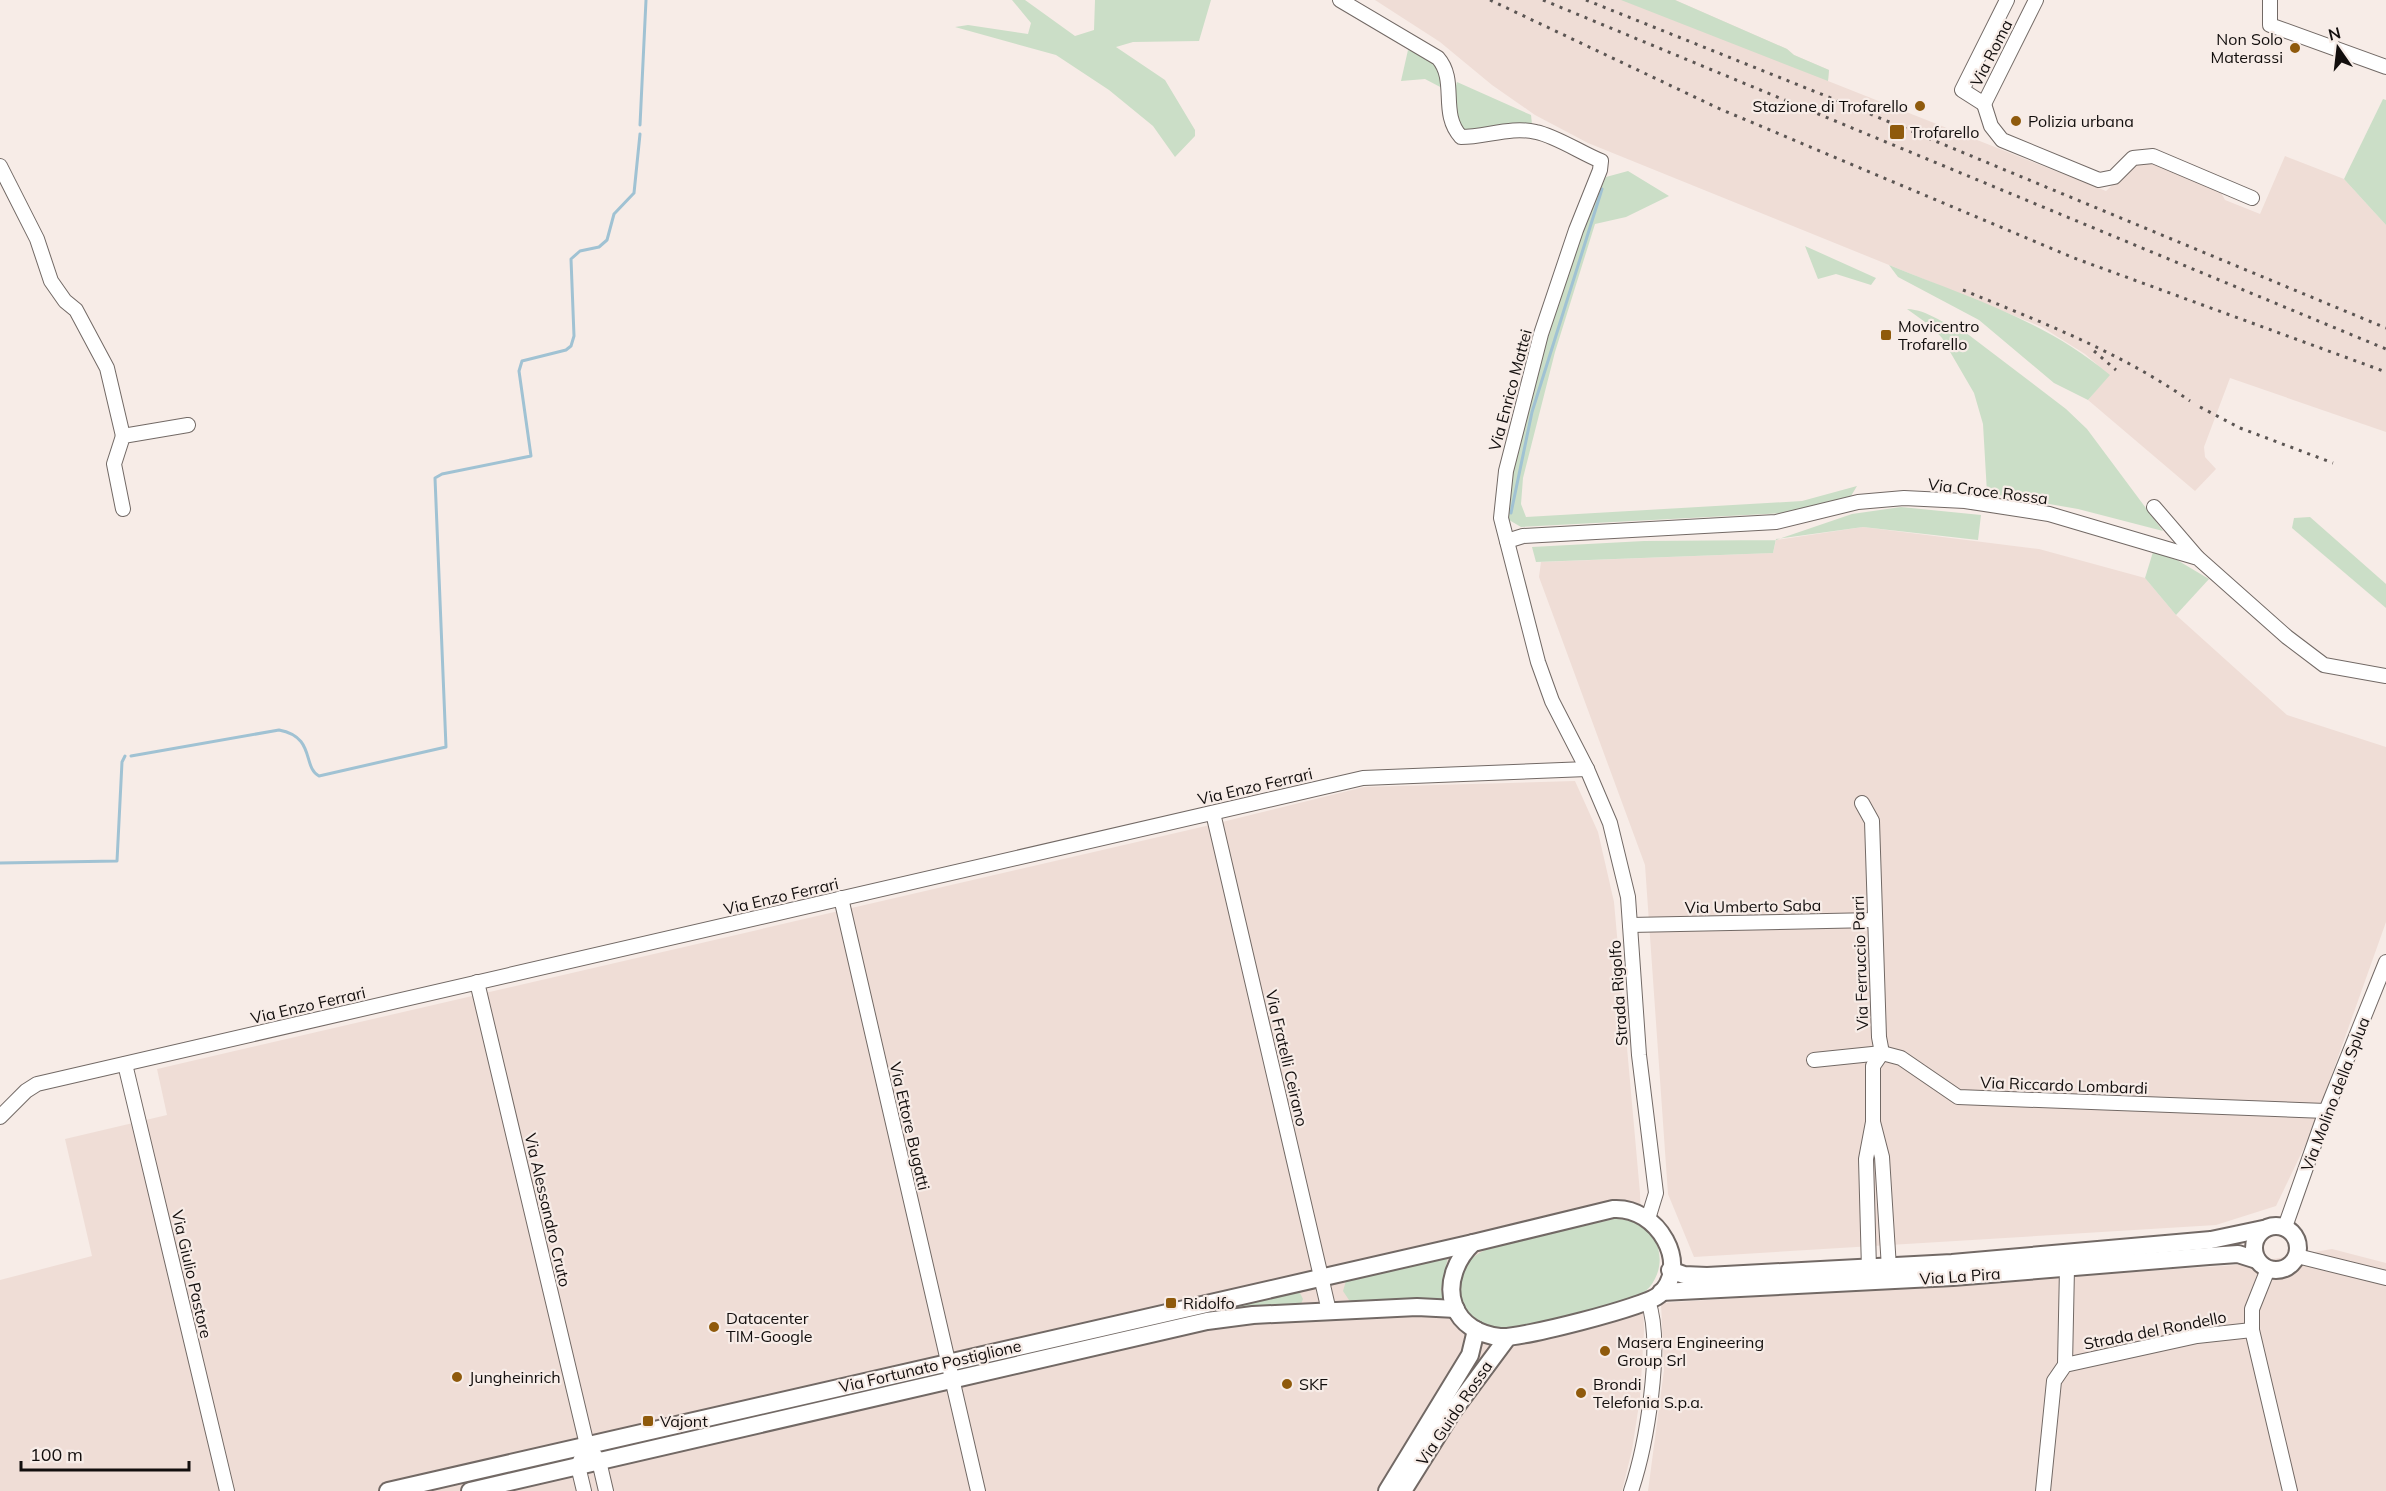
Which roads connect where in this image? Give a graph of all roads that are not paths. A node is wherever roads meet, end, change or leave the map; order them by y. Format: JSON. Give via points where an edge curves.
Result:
{"nodes":[{"id":1,"x":1340,"y":0,"type":"edge"},
{"id":2,"x":2007,"y":0,"type":"edge"},
{"id":3,"x":2036,"y":0,"type":"edge"},
{"id":4,"x":2270,"y":0,"type":"edge"},
{"id":5,"x":2386,"y":67,"type":"edge"},
{"id":6,"x":1984,"y":104,"type":"junction"},
{"id":7,"x":0,"y":166,"type":"edge"},
{"id":8,"x":2252,"y":198,"type":"dead end"},
{"id":9,"x":188,"y":425,"type":"dead end"},
{"id":10,"x":123,"y":436,"type":"junction"},
{"id":11,"x":2154,"y":507,"type":"dead end"},
{"id":12,"x":123,"y":509,"type":"dead end"},
{"id":13,"x":1508,"y":541,"type":"junction"},
{"id":14,"x":2198,"y":558,"type":"junction"},
{"id":15,"x":2386,"y":676,"type":"edge"},
{"id":16,"x":1587,"y":769,"type":"junction"},
{"id":17,"x":1862,"y":802,"type":"dead end"},
{"id":18,"x":1213,"y":813,"type":"junction"},
{"id":19,"x":841,"y":898,"type":"junction"},
{"id":20,"x":1875,"y":920,"type":"junction"},
{"id":21,"x":1630,"y":926,"type":"junction"},
{"id":22,"x":2386,"y":962,"type":"edge"},
{"id":23,"x":477,"y":982,"type":"junction"},
{"id":24,"x":1882,"y":1053,"type":"junction"},
{"id":25,"x":1814,"y":1060,"type":"dead end"},
{"id":26,"x":125,"y":1064,"type":"junction"},
{"id":27,"x":2326,"y":1112,"type":"junction"},
{"id":28,"x":0,"y":1116,"type":"edge"},
{"id":29,"x":1873,"y":1122,"type":"junction"},
{"id":30,"x":1885,"y":1197,"type":"junction"},
{"id":31,"x":1867,"y":1198,"type":"junction"},
{"id":32,"x":1648,"y":1219,"type":"junction"},
{"id":33,"x":2285,"y":1227,"type":"junction"},
{"id":34,"x":2263,"y":1229,"type":"junction"},
{"id":35,"x":1473,"y":1243,"type":"junction"},
{"id":36,"x":2297,"y":1256,"type":"junction"},
{"id":37,"x":2262,"y":1264,"type":"junction"},
{"id":38,"x":1888,"y":1268,"type":"junction"},
{"id":39,"x":2067,"y":1268,"type":"junction"},
{"id":40,"x":1869,"y":1269,"type":"junction"},
{"id":41,"x":1670,"y":1270,"type":"junction"},
{"id":42,"x":1321,"y":1276,"type":"junction"},
{"id":43,"x":2386,"y":1278,"type":"edge"},
{"id":44,"x":1655,"y":1297,"type":"junction"},
{"id":45,"x":1456,"y":1309,"type":"junction"},
{"id":46,"x":1172,"y":1310,"type":"junction"},
{"id":47,"x":1329,"y":1311,"type":"junction"},
{"id":48,"x":1178,"y":1328,"type":"junction"},
{"id":49,"x":1476,"y":1330,"type":"junction"},
{"id":50,"x":2252,"y":1330,"type":"junction"},
{"id":51,"x":1508,"y":1337,"type":"junction"},
{"id":52,"x":947,"y":1362,"type":"junction"},
{"id":53,"x":2065,"y":1365,"type":"junction"},
{"id":54,"x":952,"y":1379,"type":"junction"},
{"id":55,"x":587,"y":1445,"type":"junction"},
{"id":56,"x":599,"y":1461,"type":"junction"},
{"id":57,"x":578,"y":1466,"type":"junction"},
{"id":58,"x":227,"y":1491,"type":"edge"},
{"id":59,"x":388,"y":1491,"type":"edge"},
{"id":60,"x":470,"y":1491,"type":"edge"},
{"id":61,"x":584,"y":1491,"type":"edge"},
{"id":62,"x":606,"y":1491,"type":"edge"},
{"id":63,"x":978,"y":1491,"type":"edge"},
{"id":64,"x":1387,"y":1491,"type":"edge"},
{"id":65,"x":1403,"y":1491,"type":"edge"},
{"id":66,"x":1631,"y":1491,"type":"edge"},
{"id":67,"x":2043,"y":1491,"type":"edge"},
{"id":68,"x":2290,"y":1491,"type":"edge"}],
"edges":[{"from":1,"to":13,"type":"street","name":"Via Enrico Mattei","via":[[1438,58],[1446,67],[1452,127],[1461,136],[1514,130],[1537,132],[1601,161],[1541,334],[1506,471],[1501,519]]},
{"from":2,"to":6,"type":"street","name":"Via Roma","via":[[1962,90]]},
{"from":3,"to":6,"type":"street","name":"Via Roma"},
{"from":4,"to":5,"type":"street","via":[[2270,25]]},
{"from":6,"to":8,"type":"street","via":[[1991,126],[2002,140],[2099,180],[2114,177],[2133,158],[2153,156]]},
{"from":7,"to":10,"type":"street","via":[[37,239],[51,281],[76,310],[107,368]]},
{"from":9,"to":10,"type":"street"},
{"from":10,"to":12,"type":"street","via":[[114,464]]},
{"from":11,"to":14,"type":"street"},
{"from":13,"to":14,"type":"street","name":"Via Croce Rossa","via":[[1523,536],[1776,522],[1858,502],[1904,498],[1965,501],[2049,514]]},
{"from":13,"to":16,"type":"street","name":"Via Enrico Mattei","via":[[1541,671]]},
{"from":14,"to":15,"type":"street","name":"Via Croce Rossa","via":[[2324,665]]},
{"from":16,"to":18,"type":"street","name":"Via Enzo Ferrari","via":[[1363,778]]},
{"from":16,"to":21,"type":"street","name":"Strada Rigolfo","via":[[1610,823],[1628,897]]},
{"from":17,"to":20,"type":"street","name":"Via Ferruccio Parri","via":[[1872,821]]},
{"from":18,"to":19,"type":"street","name":"Via Enzo Ferrari"},
{"from":18,"to":42,"type":"street","name":"Via Fratelli Ceirano"},
{"from":19,"to":23,"type":"street","name":"Via Enzo Ferrari"},
{"from":19,"to":52,"type":"street","name":"Via Ettore Bugatti"},
{"from":20,"to":21,"type":"street","name":"Via Umberto Saba"},
{"from":20,"to":24,"type":"street","name":"Via Ferruccio Parri"},
{"from":21,"to":32,"type":"street","name":"Strada Rigolfo","via":[[1639,1055],[1656,1193]]},
{"from":22,"to":27,"type":"street","name":"Via Molino della Splua"},
{"from":23,"to":26,"type":"street","name":"Via Enzo Ferrari"},
{"from":23,"to":55,"type":"street","name":"Via Alessandro Cruto"},
{"from":24,"to":25,"type":"street","name":"Via Riccardo Lombardi"},
{"from":24,"to":27,"type":"street","name":"Via Riccardo Lombardi","via":[[1901,1058],[1958,1097]]},
{"from":24,"to":29,"type":"street","name":"Via Ferruccio Parri","via":[[1873,1066]]},
{"from":26,"to":28,"type":"street","name":"Via Enzo Ferrari","via":[[31,1087]]},
{"from":26,"to":58,"type":"street","name":"Via Giulio Pastore"},
{"from":27,"to":33,"type":"street","name":"Via Molino della Splua"},
{"from":29,"to":30,"type":"street","via":[[1882,1157]]},
{"from":29,"to":31,"type":"street","via":[[1866,1159]]},
{"from":30,"to":31,"type":"street"},
{"from":30,"to":38,"type":"street"},
{"from":31,"to":40,"type":"street"},
{"from":32,"to":35,"type":"street","name":"Via Fortunato Postiglione","via":[[1634,1211],[1613,1209]]},
{"from":32,"to":41,"type":"street","via":[[1664,1235]]},
{"from":33,"to":34,"type":"street"},
{"from":33,"to":36,"type":"street","via":[[2298,1242]]},
{"from":34,"to":37,"type":"street","via":[[2254,1240]]},
{"from":34,"to":38,"type":"street","name":"Via La Pira","via":[[2211,1240]]},
{"from":35,"to":42,"type":"street","name":"Via Fortunato Postiglione"},
{"from":35,"to":45,"type":"street","via":[[1459,1260],[1453,1278],[1452,1299]]},
{"from":36,"to":37,"type":"street","via":[[2282,1269]]},
{"from":36,"to":43,"type":"street"},
{"from":37,"to":39,"type":"street","name":"Via La Pira","via":[[2238,1254]]},
{"from":37,"to":50,"type":"street","via":[[2252,1309]]},
{"from":38,"to":40,"type":"street","name":"Via La Pira"},
{"from":39,"to":44,"type":"street","name":"Via La Pira"},
{"from":39,"to":53,"type":"street","name":"Strada del Rondello"},
{"from":40,"to":41,"type":"street","name":"Via La Pira","via":[[1707,1276]]},
{"from":41,"to":44,"type":"street"},
{"from":42,"to":46,"type":"street","name":"Via Fortunato Postiglione"},
{"from":42,"to":47,"type":"street","name":"Via Fratelli Ceirano"},
{"from":44,"to":51,"type":"street","name":"Via La Pira","via":[[1629,1309]]},
{"from":44,"to":66,"type":"street","via":[[1649,1407]]},
{"from":45,"to":47,"type":"street","name":"Via Fortunato Postiglione","via":[[1417,1306]]},
{"from":45,"to":49,"type":"street"},
{"from":46,"to":48,"type":"street"},
{"from":46,"to":52,"type":"street","name":"Via Fortunato Postiglione"},
{"from":47,"to":48,"type":"street","name":"Via Fortunato Postiglione","via":[[1254,1315]]},
{"from":48,"to":54,"type":"street","name":"Via Fortunato Postiglione"},
{"from":49,"to":51,"type":"street"},
{"from":49,"to":64,"type":"street","name":"Via Guido Rossa","via":[[1470,1355]]},
{"from":50,"to":53,"type":"street","name":"Strada del Rondello","via":[[2197,1336]]},
{"from":50,"to":68,"type":"street"},
{"from":51,"to":65,"type":"street","name":"Via Guido Rossa","via":[[1453,1411]]},
{"from":52,"to":54,"type":"street","name":"Via Ettore Bugatti"},
{"from":52,"to":55,"type":"street","name":"Via Fortunato Postiglione"},
{"from":53,"to":67,"type":"street","name":"Strada del Rondello","via":[[2054,1381]]},
{"from":54,"to":56,"type":"street","name":"Via Fortunato Postiglione"},
{"from":54,"to":63,"type":"street","name":"Via Ettore Bugatti"},
{"from":55,"to":56,"type":"street"},
{"from":55,"to":57,"type":"street"},
{"from":55,"to":59,"type":"street","name":"Via Fortunato Postiglione"},
{"from":56,"to":57,"type":"street","name":"Via Fortunato Postiglione"},
{"from":56,"to":62,"type":"street"},
{"from":57,"to":60,"type":"street","name":"Via Fortunato Postiglione"},
{"from":57,"to":61,"type":"street"}]}
